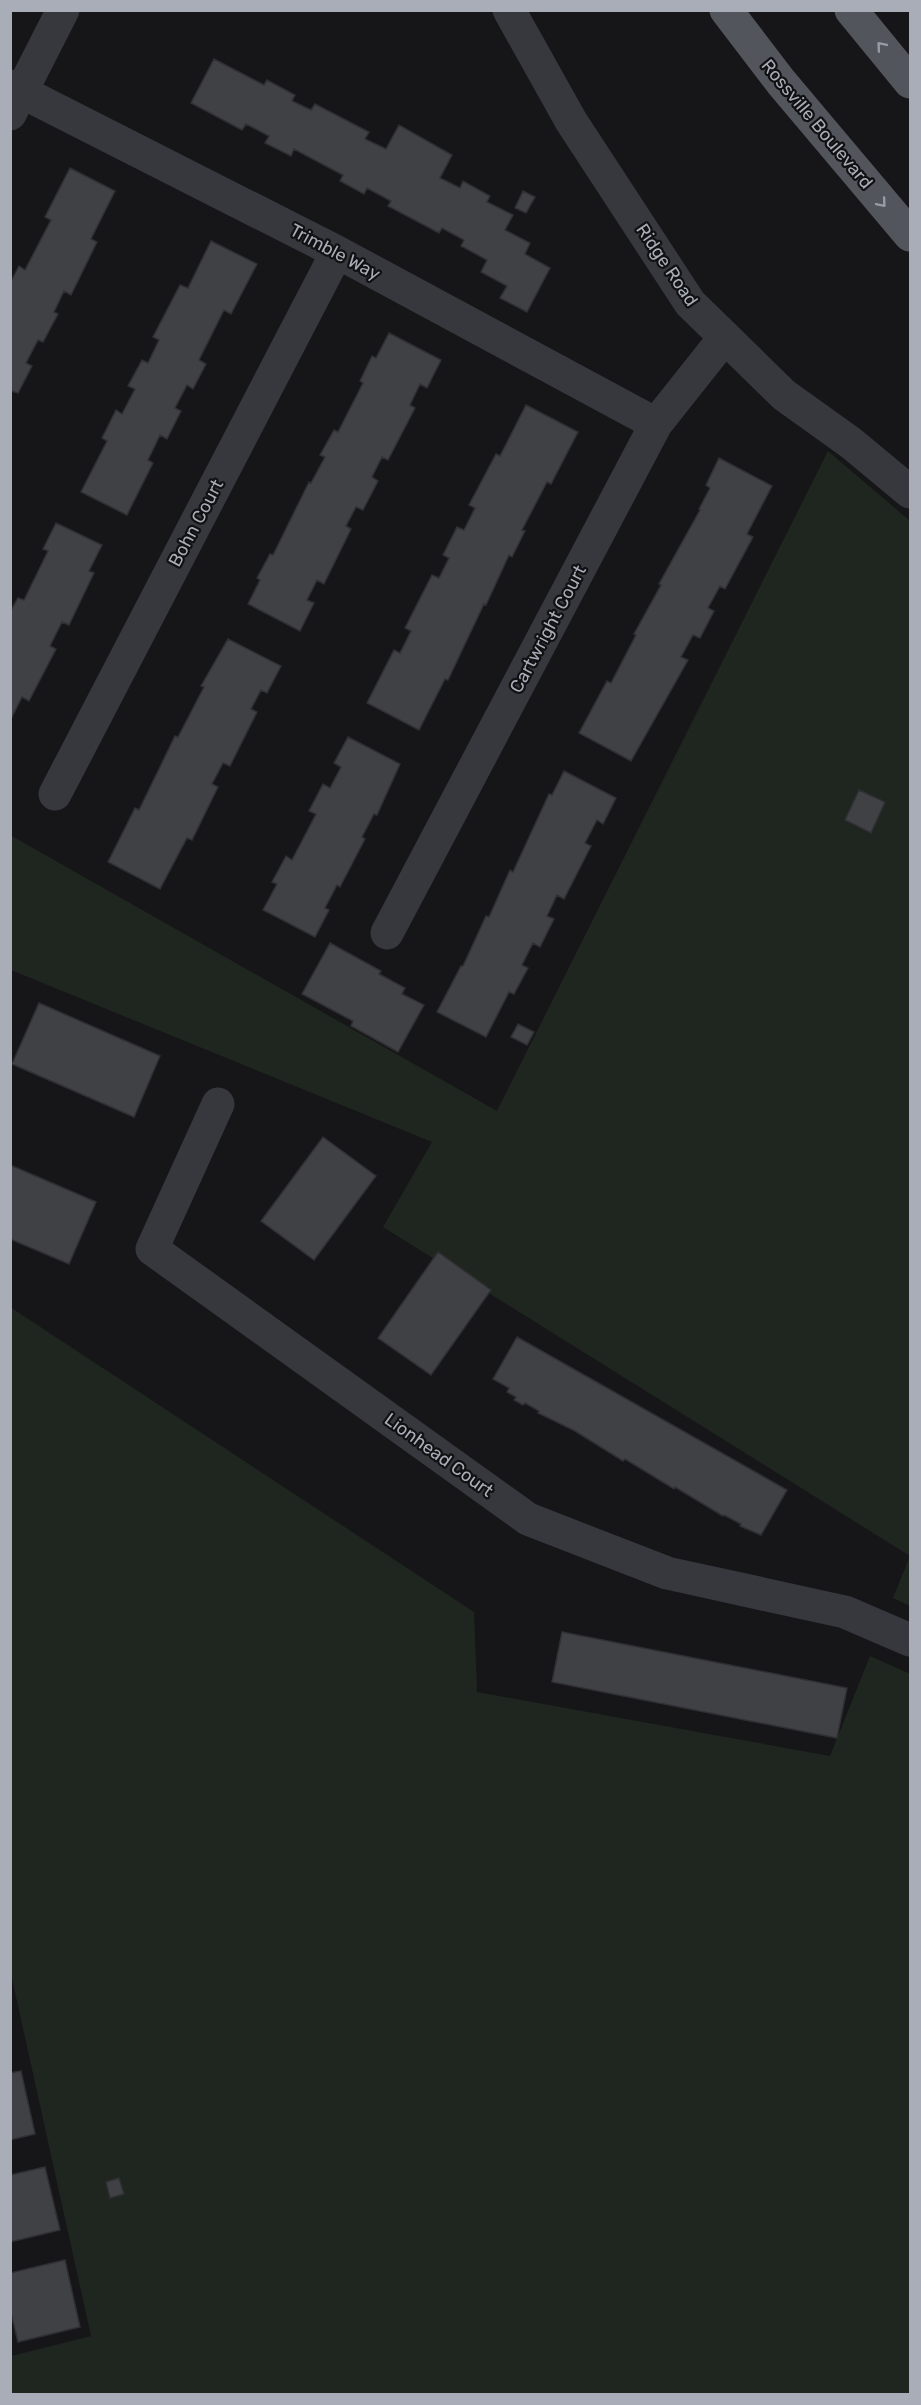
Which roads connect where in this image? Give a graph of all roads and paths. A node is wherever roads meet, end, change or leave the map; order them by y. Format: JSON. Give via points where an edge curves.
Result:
{"nodes":[{"id":1,"x":63,"y":10,"type":"edge"},
{"id":2,"x":508,"y":10,"type":"edge"},
{"id":3,"x":726,"y":10,"type":"edge"},
{"id":4,"x":851,"y":10,"type":"edge"},
{"id":5,"x":910,"y":82,"type":"edge"},
{"id":6,"x":14,"y":97,"type":"edge"},
{"id":7,"x":910,"y":235,"type":"edge"},
{"id":8,"x":337,"y":252,"type":"junction"},
{"id":9,"x":725,"y":337,"type":"junction"},
{"id":10,"x":656,"y":424,"type":"junction"},
{"id":11,"x":910,"y":492,"type":"edge"},
{"id":12,"x":55,"y":794,"type":"dead end"},
{"id":13,"x":387,"y":933,"type":"dead end"},
{"id":14,"x":218,"y":1104,"type":"dead end"},
{"id":15,"x":910,"y":1640,"type":"edge"}],
"edges":[{"from":1,"to":6,"type":"street"},
{"from":2,"to":9,"type":"street","name":"Ridge Road","via":[[571,121],[690,303]]},
{"from":3,"to":7,"type":"main road","name":"Rossville Boulevard","one_way":true,"via":[[781,82]]},
{"from":5,"to":4,"type":"main road","one_way":true},
{"from":6,"to":8,"type":"street","name":"Trimble Way"},
{"from":8,"to":10,"type":"street","name":"Trimble Way"},
{"from":8,"to":12,"type":"street","name":"Bohn Court"},
{"from":9,"to":10,"type":"street","name":"Cartwright Court"},
{"from":9,"to":11,"type":"street","name":"Ridge Road","via":[[784,395]]},
{"from":10,"to":13,"type":"street","name":"Cartwright Court"},
{"from":14,"to":15,"type":"street","name":"Lionhead Court","via":[[152,1249],[528,1519],[667,1573],[845,1612]]}]}
